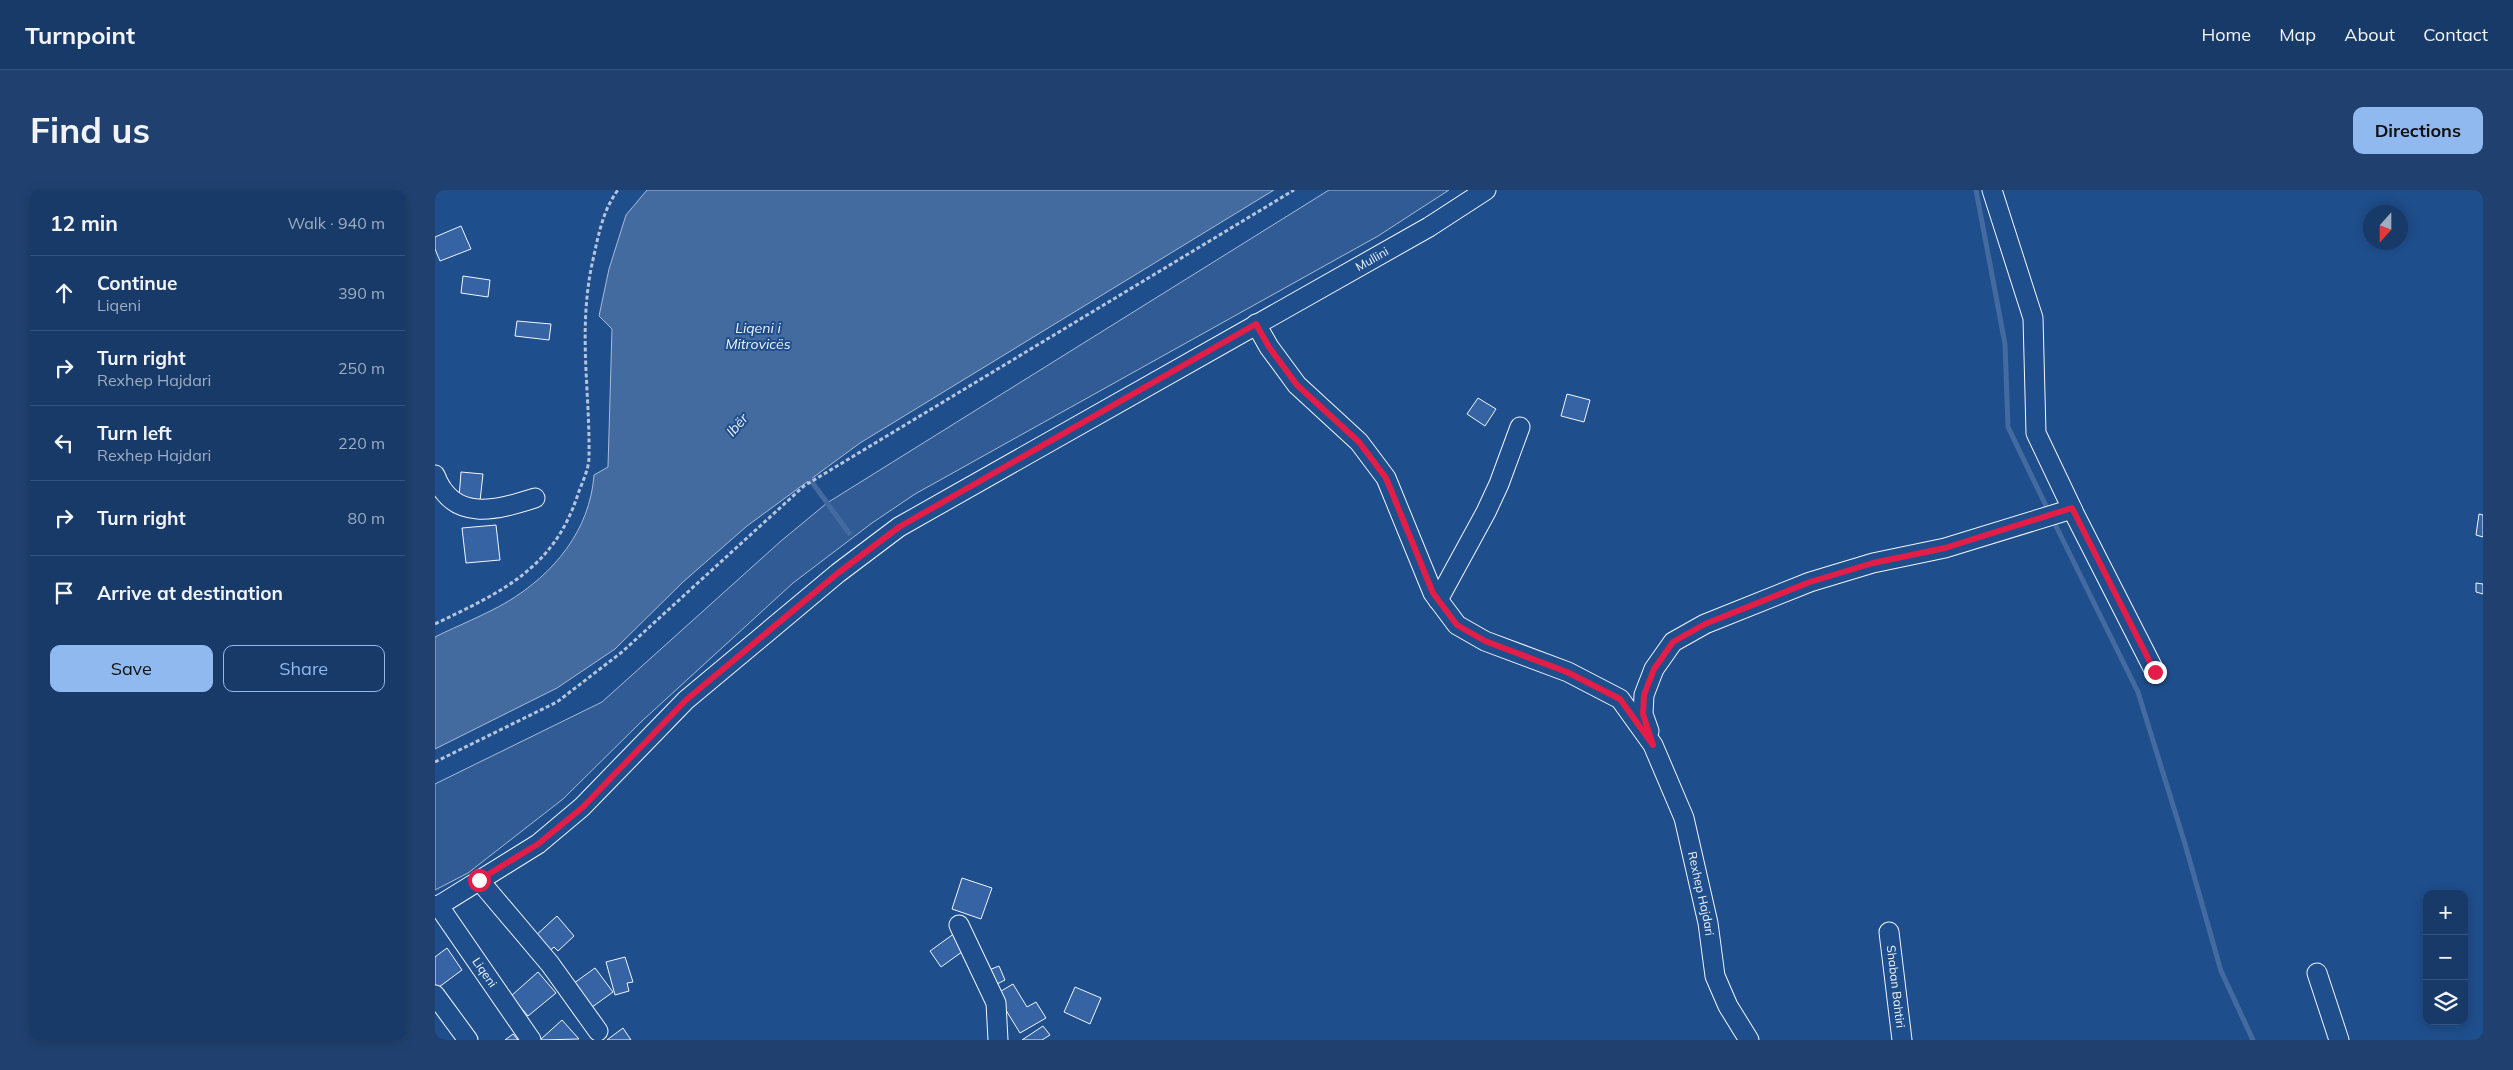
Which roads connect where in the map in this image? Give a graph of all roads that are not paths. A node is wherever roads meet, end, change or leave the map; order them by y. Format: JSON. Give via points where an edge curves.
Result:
{"nodes":[{"id":1,"x":1486,"y":190,"type":"edge"},
{"id":2,"x":1992,"y":190,"type":"edge"},
{"id":3,"x":1256,"y":324,"type":"junction"},
{"id":4,"x":1520,"y":427,"type":"dead end"},
{"id":5,"x":435,"y":475,"type":"edge"},
{"id":6,"x":535,"y":498,"type":"dead end"},
{"id":7,"x":2072,"y":508,"type":"junction"},
{"id":8,"x":1438,"y":600,"type":"junction"},
{"id":9,"x":2155,"y":672,"type":"dead end"},
{"id":10,"x":1653,"y":745,"type":"junction"},
{"id":11,"x":479,"y":880,"type":"junction"},
{"id":12,"x":437,"y":907,"type":"edge"},
{"id":13,"x":959,"y":925,"type":"dead end"},
{"id":14,"x":1889,"y":932,"type":"dead end"},
{"id":15,"x":2317,"y":973,"type":"dead end"},
{"id":16,"x":435,"y":995,"type":"edge"},
{"id":17,"x":598,"y":1031,"type":"dead end"},
{"id":18,"x":468,"y":1040,"type":"edge"},
{"id":19,"x":531,"y":1040,"type":"edge"},
{"id":20,"x":998,"y":1040,"type":"edge"},
{"id":21,"x":1749,"y":1040,"type":"edge"},
{"id":22,"x":1902,"y":1040,"type":"edge"},
{"id":23,"x":2339,"y":1040,"type":"edge"}],
"edges":[{"from":1,"to":3,"type":"street","name":"Mullini","via":[[1429,227]]},
{"from":2,"to":7,"type":"street","via":[[2033,318],[2036,432]]},
{"from":3,"to":8,"type":"street","name":"Rexhep Hajdari","via":[[1297,385],[1359,442],[1386,478]]},
{"from":3,"to":11,"type":"street","name":"Liqeni","via":[[899,527],[838,573],[686,700],[583,807],[538,844]]},
{"from":4,"to":8,"type":"street","via":[[1493,498]]},
{"from":5,"to":6,"type":"street","via":[[449,497],[475,510],[491,510]]},
{"from":7,"to":9,"type":"street"},
{"from":7,"to":10,"type":"street","name":"Rexhep Hajdari","via":[[1945,548],[1873,563],[1810,582],[1705,624],[1673,642],[1654,669],[1644,695],[1643,714]]},
{"from":8,"to":10,"type":"street","name":"Rexhep Hajdari","via":[[1457,625],[1485,641],[1567,672],[1620,699]]},
{"from":10,"to":21,"type":"street","name":"Rexhep Hajdari","via":[[1684,818],[1708,924],[1715,976],[1728,1006]]},
{"from":11,"to":12,"type":"street","name":"Liqeni"},
{"from":11,"to":17,"type":"street","via":[[550,964]]},
{"from":12,"to":19,"type":"street","name":"Liqeni"},
{"from":13,"to":20,"type":"street","via":[[996,1003]]},
{"from":14,"to":22,"type":"street","name":"Shaban Bahtiri"},
{"from":15,"to":23,"type":"street"},
{"from":16,"to":18,"type":"street"}]}
